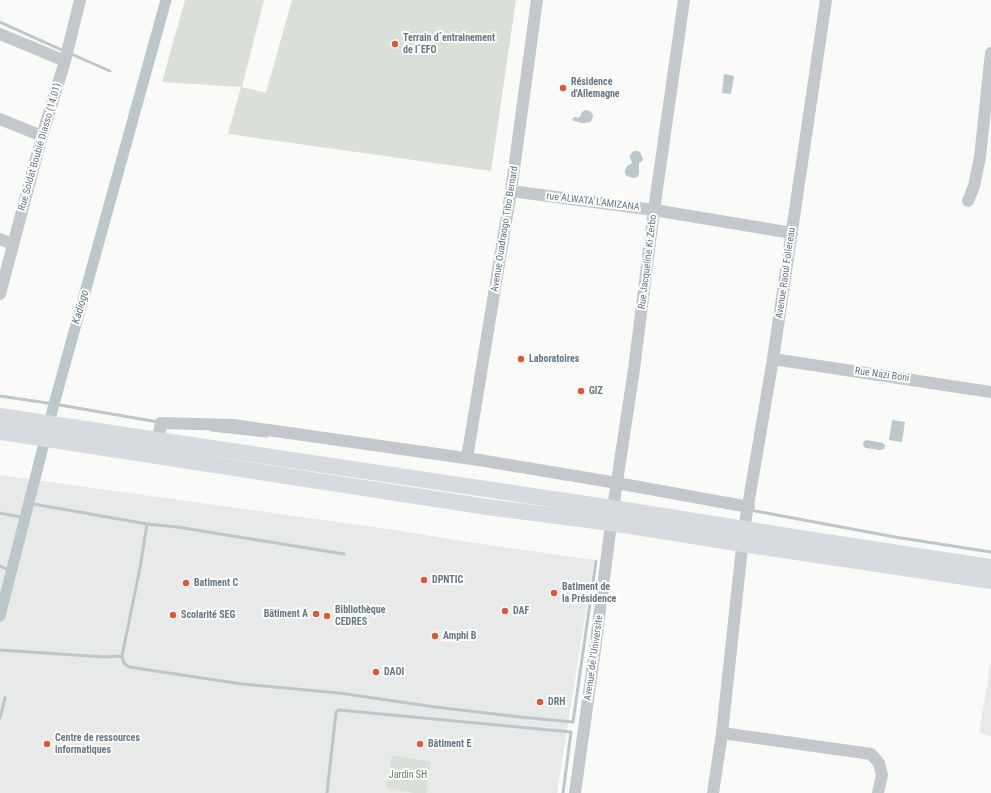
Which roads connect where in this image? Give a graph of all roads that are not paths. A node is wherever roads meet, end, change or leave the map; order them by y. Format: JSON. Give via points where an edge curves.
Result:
{"nodes":[{"id":1,"x":80,"y":0,"type":"edge"},
{"id":2,"x":537,"y":0,"type":"edge"},
{"id":3,"x":684,"y":0,"type":"edge"},
{"id":4,"x":826,"y":0,"type":"edge"},
{"id":5,"x":0,"y":34,"type":"edge"},
{"id":6,"x":991,"y":53,"type":"edge"},
{"id":7,"x":65,"y":62,"type":"junction"},
{"id":8,"x":0,"y":119,"type":"edge"},
{"id":9,"x":42,"y":136,"type":"junction"},
{"id":10,"x":511,"y":191,"type":"junction"},
{"id":11,"x":968,"y":201,"type":"dead end"},
{"id":12,"x":654,"y":210,"type":"junction"},
{"id":13,"x":792,"y":233,"type":"junction"},
{"id":14,"x":0,"y":239,"type":"edge"},
{"id":15,"x":13,"y":244,"type":"junction"},
{"id":16,"x":0,"y":294,"type":"edge"},
{"id":17,"x":773,"y":359,"type":"junction"},
{"id":18,"x":991,"y":392,"type":"edge"},
{"id":19,"x":0,"y":416,"type":"edge"},
{"id":20,"x":0,"y":432,"type":"edge"},
{"id":21,"x":158,"y":440,"type":"junction"},
{"id":22,"x":155,"y":456,"type":"junction"},
{"id":23,"x":467,"y":458,"type":"junction"},
{"id":24,"x":617,"y":483,"type":"junction"},
{"id":25,"x":749,"y":507,"type":"junction"},
{"id":26,"x":612,"y":516,"type":"junction"},
{"id":27,"x":744,"y":537,"type":"junction"},
{"id":28,"x":991,"y":568,"type":"edge"},
{"id":29,"x":991,"y":581,"type":"edge"},
{"id":30,"x":722,"y":733,"type":"junction"},
{"id":31,"x":575,"y":793,"type":"edge"},
{"id":32,"x":713,"y":793,"type":"edge"},
{"id":33,"x":878,"y":793,"type":"edge"}],
"edges":[{"from":1,"to":7,"type":"street","name":"Rue Soldat Boubié Diasso (14.01)"},
{"from":2,"to":10,"type":"street","name":"Avenue Ouadraogo Tibo Bernard"},
{"from":3,"to":12,"type":"street","name":"Rue Jacqueline Ki Zerbo"},
{"from":4,"to":13,"type":"street","name":"Avenue Raoul Follereau"},
{"from":5,"to":7,"type":"street"},
{"from":6,"to":11,"type":"street","via":[[980,157]]},
{"from":7,"to":9,"type":"street","name":"Rue Soldat Boubié Diasso (14.01)"},
{"from":8,"to":9,"type":"street"},
{"from":9,"to":15,"type":"street","name":"Rue Soldat Boubié Diasso (14.01)"},
{"from":10,"to":12,"type":"street","name":"rue ALWATA LAMIZANA"},
{"from":10,"to":23,"type":"street","name":"Avenue Ouadraogo Tibo Bernard"},
{"from":12,"to":13,"type":"street","name":"rue ALWATA LAMIZANA"},
{"from":12,"to":24,"type":"street","name":"Rue Jacqueline Ki Zerbo"},
{"from":13,"to":17,"type":"street","name":"Avenue Raoul Follereau"},
{"from":14,"to":15,"type":"street"},
{"from":15,"to":16,"type":"street","name":"Rue Soldat Boubié Diasso (14.01)"},
{"from":17,"to":18,"type":"street","name":"Rue Nazi Boni"},
{"from":17,"to":25,"type":"street","name":"Avenue Raoul Follereau"},
{"from":19,"to":21,"type":"main road"},
{"from":20,"to":22,"type":"main road"},
{"from":21,"to":22,"type":"street"},
{"from":21,"to":23,"type":"street","via":[[161,423],[234,425]]},
{"from":21,"to":26,"type":"main road"},
{"from":22,"to":26,"type":"main road","via":[[487,507]]},
{"from":23,"to":24,"type":"street"},
{"from":24,"to":25,"type":"street"},
{"from":24,"to":26,"type":"street","name":"Rue Jacqueline Ki Zerbo"},
{"from":25,"to":27,"type":"street","name":"Avenue Raoul Follereau"},
{"from":26,"to":27,"type":"main road"},
{"from":26,"to":31,"type":"street","name":"Avenue de l'Universite"},
{"from":27,"to":28,"type":"main road"},
{"from":27,"to":29,"type":"main road"},
{"from":27,"to":30,"type":"street","name":"Avenue Raoul Follereau"},
{"from":30,"to":32,"type":"street","name":"Avenue Raoul Follereau"},
{"from":30,"to":33,"type":"street","via":[[871,754],[879,763],[882,775]]}]}
